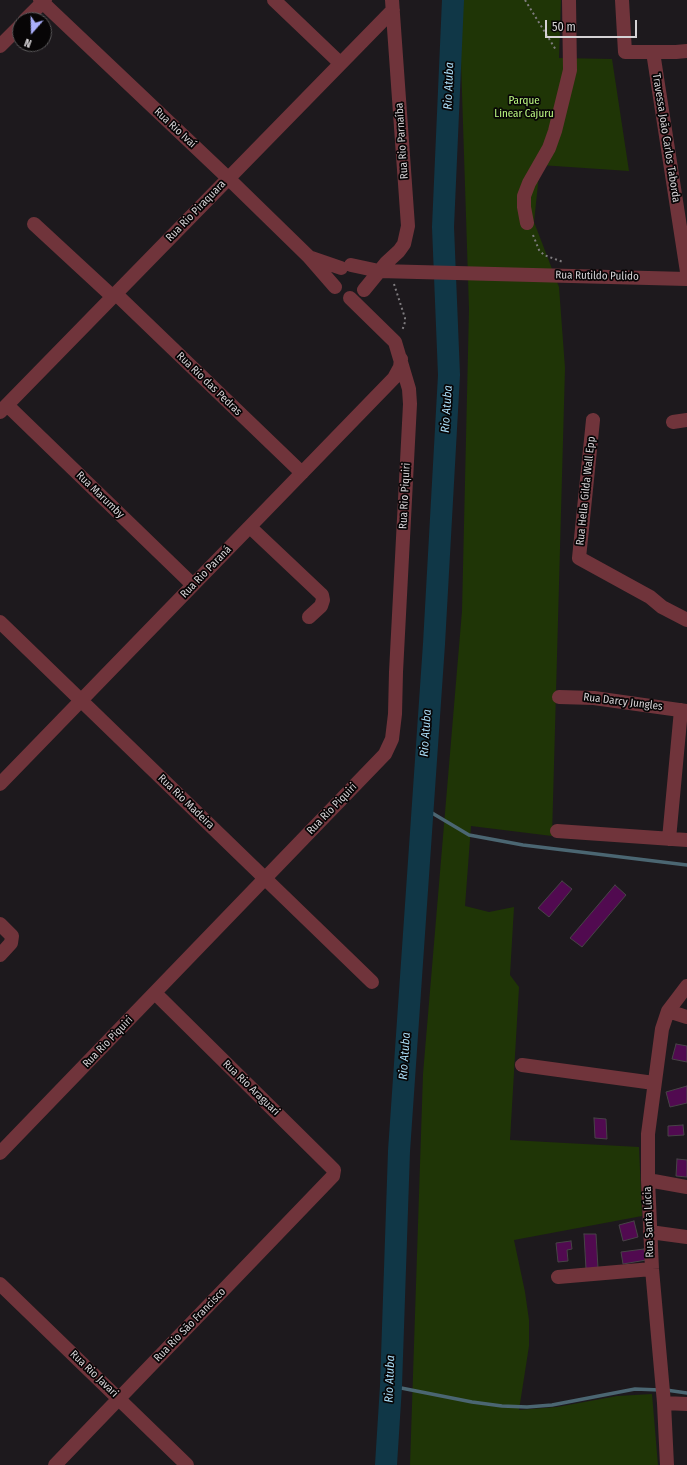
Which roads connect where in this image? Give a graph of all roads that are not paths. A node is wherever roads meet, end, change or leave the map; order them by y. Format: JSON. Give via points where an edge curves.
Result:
{"nodes":[{"id":1,"x":274,"y":0,"type":"edge"},
{"id":2,"x":569,"y":0,"type":"edge"},
{"id":3,"x":622,"y":0,"type":"edge"},
{"id":4,"x":43,"y":1,"type":"edge"},
{"id":5,"x":392,"y":5,"type":"edge"},
{"id":6,"x":33,"y":12,"type":"edge"},
{"id":7,"x":12,"y":34,"type":"edge"},
{"id":8,"x":0,"y":46,"type":"edge"},
{"id":9,"x":687,"y":51,"type":"edge"},
{"id":10,"x":653,"y":52,"type":"junction"},
{"id":11,"x":340,"y":63,"type":"junction"},
{"id":12,"x":228,"y":178,"type":"junction"},
{"id":13,"x":527,"y":223,"type":"road end"},
{"id":14,"x":34,"y":224,"type":"dead end"},
{"id":15,"x":308,"y":256,"type":"junction"},
{"id":16,"x":346,"y":266,"type":"junction"},
{"id":17,"x":390,"y":271,"type":"junction"},
{"id":18,"x":687,"y":272,"type":"edge"},
{"id":19,"x":687,"y":278,"type":"edge"},
{"id":20,"x":335,"y":288,"type":"junction"},
{"id":21,"x":364,"y":290,"type":"junction"},
{"id":22,"x":115,"y":295,"type":"junction"},
{"id":23,"x":350,"y":298,"type":"junction"},
{"id":24,"x":398,"y":349,"type":"junction"},
{"id":25,"x":3,"y":408,"type":"edge"},
{"id":26,"x":593,"y":420,"type":"dead end"},
{"id":27,"x":687,"y":420,"type":"edge"},
{"id":28,"x":673,"y":422,"type":"dead end"},
{"id":29,"x":302,"y":474,"type":"junction"},
{"id":30,"x":250,"y":527,"type":"junction"},
{"id":31,"x":193,"y":585,"type":"junction"},
{"id":32,"x":309,"y":617,"type":"dead end"},
{"id":33,"x":687,"y":620,"type":"edge"},
{"id":34,"x":0,"y":622,"type":"edge"},
{"id":35,"x":558,"y":697,"type":"dead end"},
{"id":36,"x":82,"y":700,"type":"junction"},
{"id":37,"x":684,"y":710,"type":"edge"},
{"id":38,"x":0,"y":784,"type":"edge"},
{"id":39,"x":557,"y":831,"type":"dead end"},
{"id":40,"x":669,"y":839,"type":"junction"},
{"id":41,"x":687,"y":840,"type":"edge"},
{"id":42,"x":265,"y":879,"type":"junction"},
{"id":43,"x":0,"y":924,"type":"edge"},
{"id":44,"x":0,"y":955,"type":"edge"},
{"id":45,"x":372,"y":982,"type":"dead end"},
{"id":46,"x":687,"y":986,"type":"edge"},
{"id":47,"x":155,"y":993,"type":"junction"},
{"id":48,"x":668,"y":1011,"type":"junction"},
{"id":49,"x":687,"y":1017,"type":"edge"},
{"id":50,"x":522,"y":1065,"type":"dead end"},
{"id":51,"x":654,"y":1083,"type":"junction"},
{"id":52,"x":0,"y":1153,"type":"edge"},
{"id":53,"x":648,"y":1180,"type":"junction"},
{"id":54,"x":325,"y":1185,"type":"joint"},
{"id":55,"x":687,"y":1187,"type":"edge"},
{"id":56,"x":650,"y":1232,"type":"junction"},
{"id":57,"x":687,"y":1238,"type":"edge"},
{"id":58,"x":652,"y":1269,"type":"junction"},
{"id":59,"x":558,"y":1277,"type":"dead end"},
{"id":60,"x":0,"y":1284,"type":"edge"},
{"id":61,"x":119,"y":1399,"type":"junction"},
{"id":62,"x":664,"y":1403,"type":"junction"},
{"id":63,"x":687,"y":1404,"type":"edge"},
{"id":64,"x":55,"y":1465,"type":"edge"},
{"id":65,"x":187,"y":1465,"type":"edge"},
{"id":66,"x":667,"y":1465,"type":"edge"}],
"edges":[{"from":1,"to":11,"type":"street"},
{"from":2,"to":13,"type":"street","via":[[570,70],[549,148],[524,196]]},
{"from":3,"to":10,"type":"street","via":[[626,52]]},
{"from":4,"to":6,"type":"street"},
{"from":4,"to":12,"type":"street","name":"Rua Rio Ivaí"},
{"from":5,"to":11,"type":"street","name":"Rua Rio Piraquara"},
{"from":5,"to":17,"type":"street","name":"Rua Rio Parnaíba","via":[[408,226],[404,244]]},
{"from":7,"to":8,"type":"street"},
{"from":9,"to":10,"type":"street"},
{"from":10,"to":18,"type":"street","name":"Travessa João Carlos Taborda"},
{"from":11,"to":12,"type":"street","name":"Rua Rio Piraquara"},
{"from":12,"to":15,"type":"street","name":"Rua Rio Ivaí"},
{"from":12,"to":22,"type":"street","name":"Rua Rio Piraquara"},
{"from":14,"to":22,"type":"street","name":"Rua Rio das Pedras"},
{"from":15,"to":16,"type":"street","name":"Rua Rio Ivaí"},
{"from":15,"to":20,"type":"street","name":"Rua Rio Ivaí"},
{"from":16,"to":17,"type":"street","name":"Rua Rio Ivaí"},
{"from":16,"to":20,"type":"street","via":[[334,276]]},
{"from":16,"to":21,"type":"street","via":[[358,267],[363,272],[366,277]]},
{"from":17,"to":19,"type":"street","name":"Rua Rutildo Pulido"},
{"from":17,"to":21,"type":"street"},
{"from":20,"to":23,"type":"street","name":"Rua Rio Ivaí","via":[[338,293]]},
{"from":21,"to":23,"type":"street"},
{"from":22,"to":25,"type":"street","name":"Rua Rio Piraquara"},
{"from":22,"to":29,"type":"street","name":"Rua Rio das Pedras"},
{"from":23,"to":24,"type":"street"},
{"from":24,"to":29,"type":"street","name":"Rua Rio Paraná","via":[[400,367],[394,378]]},
{"from":24,"to":42,"type":"street","name":"Rua Rio Piquiri","via":[[409,389],[410,404],[396,714],[392,739],[385,754]]},
{"from":25,"to":31,"type":"street","name":"Rua Marumby"},
{"from":26,"to":33,"type":"street","name":"Rua Hella Gilda Wall Epp","via":[[579,558]]},
{"from":27,"to":28,"type":"street"},
{"from":29,"to":30,"type":"street","name":"Rua Rio Paraná"},
{"from":30,"to":31,"type":"street","name":"Rua Rio Paraná"},
{"from":30,"to":32,"type":"street","via":[[322,595],[321,606]]},
{"from":31,"to":36,"type":"street","name":"Rua Rio Paraná"},
{"from":34,"to":36,"type":"street","name":"Rua Rio Madeira"},
{"from":35,"to":37,"type":"street","name":"Rua Darcy Jungles","via":[[594,698]]},
{"from":36,"to":38,"type":"street","name":"Rua Rio Paraná"},
{"from":36,"to":42,"type":"street","name":"Rua Rio Madeira"},
{"from":37,"to":40,"type":"street"},
{"from":39,"to":40,"type":"street"},
{"from":40,"to":41,"type":"street"},
{"from":42,"to":45,"type":"street","name":"Rua Rio Madeira"},
{"from":42,"to":47,"type":"street","name":"Rua Rio Piquiri"},
{"from":43,"to":44,"type":"street","via":[[12,936],[12,940]]},
{"from":46,"to":48,"type":"street","name":"Rua Santa Lúcia"},
{"from":47,"to":52,"type":"street","name":"Rua Rio Piquiri"},
{"from":47,"to":54,"type":"street","name":"Rua Rio Araguari","via":[[334,1170],[334,1176]]},
{"from":48,"to":49,"type":"street"},
{"from":48,"to":51,"type":"street","name":"Rua Santa Lúcia","via":[[662,1029]]},
{"from":50,"to":51,"type":"street"},
{"from":51,"to":53,"type":"street","name":"Rua Santa Lúcia","via":[[648,1134]]},
{"from":53,"to":55,"type":"street"},
{"from":53,"to":56,"type":"street","name":"Rua Santa Lúcia"},
{"from":54,"to":61,"type":"street","name":"Rua Rio São Francisco"},
{"from":56,"to":57,"type":"street"},
{"from":56,"to":58,"type":"street","name":"Rua Santa Lúcia"},
{"from":58,"to":59,"type":"street"},
{"from":58,"to":62,"type":"street","name":"Rua Santa Lúcia"},
{"from":60,"to":61,"type":"street","name":"Rua Rio Javari"},
{"from":61,"to":64,"type":"street","name":"Rua Rio São Francisco"},
{"from":61,"to":65,"type":"street","name":"Rua Rio Javari"},
{"from":62,"to":63,"type":"street"},
{"from":62,"to":66,"type":"street","name":"Rua Santa Lúcia"}]}
